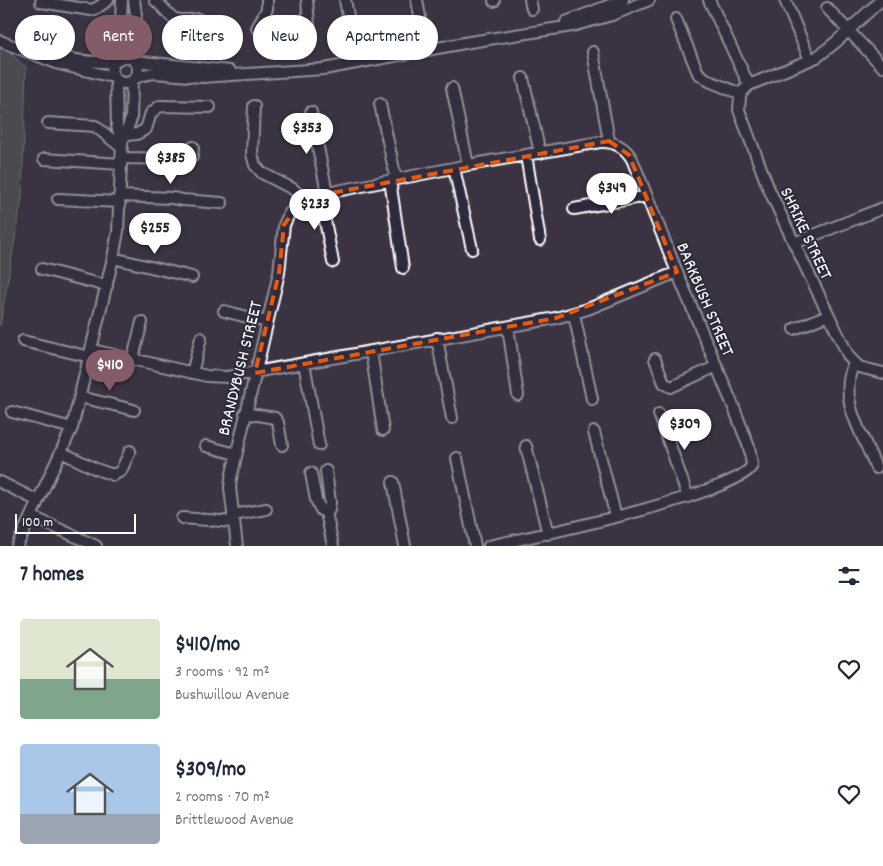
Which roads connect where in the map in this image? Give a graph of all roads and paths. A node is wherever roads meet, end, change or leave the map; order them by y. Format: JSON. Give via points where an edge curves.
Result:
{"nodes":[{"id":1,"x":108,"y":0,"type":"edge"},
{"id":2,"x":122,"y":0,"type":"edge"},
{"id":3,"x":134,"y":0,"type":"edge"},
{"id":4,"x":155,"y":0,"type":"edge"},
{"id":5,"x":267,"y":0,"type":"edge"},
{"id":6,"x":307,"y":0,"type":"edge"},
{"id":7,"x":345,"y":0,"type":"edge"},
{"id":8,"x":416,"y":0,"type":"edge"},
{"id":9,"x":424,"y":0,"type":"edge"},
{"id":10,"x":623,"y":0,"type":"edge"},
{"id":11,"x":649,"y":0,"type":"edge"},
{"id":12,"x":709,"y":0,"type":"edge"},
{"id":13,"x":785,"y":0,"type":"edge"},
{"id":14,"x":881,"y":0,"type":"edge"},
{"id":15,"x":41,"y":2,"type":"dead end"},
{"id":16,"x":827,"y":8,"type":"dead end"},
{"id":17,"x":122,"y":14,"type":"joint"},
{"id":18,"x":136,"y":14,"type":"junction"},
{"id":19,"x":168,"y":15,"type":"edge"},
{"id":20,"x":264,"y":15,"type":"edge"},
{"id":21,"x":308,"y":15,"type":"edge"},
{"id":22,"x":348,"y":15,"type":"edge"},
{"id":23,"x":676,"y":19,"type":"dead end"},
{"id":24,"x":554,"y":28,"type":"junction"},
{"id":25,"x":848,"y":31,"type":"junction"},
{"id":26,"x":3,"y":42,"type":"edge"},
{"id":27,"x":593,"y":52,"type":"dead end"},
{"id":28,"x":117,"y":60,"type":"joint"},
{"id":29,"x":810,"y":60,"type":"junction"},
{"id":30,"x":133,"y":61,"type":"junction"},
{"id":31,"x":883,"y":67,"type":"edge"},
{"id":32,"x":245,"y":74,"type":"junction"},
{"id":33,"x":114,"y":78,"type":"junction"},
{"id":34,"x":523,"y":78,"type":"dead end"},
{"id":35,"x":134,"y":80,"type":"junction"},
{"id":36,"x":749,"y":85,"type":"junction"},
{"id":37,"x":452,"y":88,"type":"dead end"},
{"id":38,"x":741,"y":94,"type":"junction"},
{"id":39,"x":380,"y":104,"type":"dead end"},
{"id":40,"x":254,"y":106,"type":"dead end"},
{"id":41,"x":210,"y":107,"type":"dead end"},
{"id":42,"x":117,"y":109,"type":"junction"},
{"id":43,"x":131,"y":110,"type":"junction"},
{"id":44,"x":311,"y":112,"type":"dead end"},
{"id":45,"x":48,"y":123,"type":"dead end"},
{"id":46,"x":123,"y":142,"type":"junction"},
{"id":47,"x":609,"y":142,"type":"junction"},
{"id":48,"x":193,"y":147,"type":"dead end"},
{"id":49,"x":540,"y":153,"type":"junction"},
{"id":50,"x":526,"y":155,"type":"junction"},
{"id":51,"x":44,"y":159,"type":"dead end"},
{"id":52,"x":121,"y":161,"type":"junction"},
{"id":53,"x":468,"y":165,"type":"junction"},
{"id":54,"x":454,"y":168,"type":"junction"},
{"id":55,"x":393,"y":180,"type":"junction"},
{"id":56,"x":324,"y":194,"type":"junction"},
{"id":57,"x":212,"y":196,"type":"dead end"},
{"id":58,"x":647,"y":196,"type":"junction"},
{"id":59,"x":172,"y":198,"type":"junction"},
{"id":60,"x":58,"y":199,"type":"dead end"},
{"id":61,"x":119,"y":199,"type":"junction"},
{"id":62,"x":302,"y":202,"type":"junction"},
{"id":63,"x":222,"y":203,"type":"dead end"},
{"id":64,"x":883,"y":208,"type":"edge"},
{"id":65,"x":574,"y":209,"type":"dead end"},
{"id":66,"x":540,"y":240,"type":"dead end"},
{"id":67,"x":794,"y":243,"type":"junction"},
{"id":68,"x":472,"y":249,"type":"dead end"},
{"id":69,"x":113,"y":258,"type":"junction"},
{"id":70,"x":333,"y":262,"type":"dead end"},
{"id":71,"x":403,"y":268,"type":"dead end"},
{"id":72,"x":42,"y":269,"type":"dead end"},
{"id":73,"x":677,"y":272,"type":"junction"},
{"id":74,"x":192,"y":277,"type":"dead end"},
{"id":75,"x":107,"y":286,"type":"junction"},
{"id":76,"x":224,"y":311,"type":"dead end"},
{"id":77,"x":574,"y":314,"type":"junction"},
{"id":78,"x":828,"y":315,"type":"junction"},
{"id":79,"x":142,"y":322,"type":"dead end"},
{"id":80,"x":267,"y":322,"type":"junction"},
{"id":81,"x":508,"y":327,"type":"junction"},
{"id":82,"x":794,"y":329,"type":"dead end"},
{"id":83,"x":201,"y":338,"type":"dead end"},
{"id":84,"x":437,"y":338,"type":"junction"},
{"id":85,"x":22,"y":342,"type":"dead end"},
{"id":86,"x":371,"y":351,"type":"junction"},
{"id":87,"x":91,"y":353,"type":"junction"},
{"id":88,"x":133,"y":358,"type":"junction"},
{"id":89,"x":655,"y":359,"type":"dead end"},
{"id":90,"x":304,"y":362,"type":"junction"},
{"id":91,"x":854,"y":363,"type":"junction"},
{"id":92,"x":717,"y":366,"type":"junction"},
{"id":93,"x":192,"y":373,"type":"junction"},
{"id":94,"x":255,"y":373,"type":"junction"},
{"id":95,"x":883,"y":373,"type":"edge"},
{"id":96,"x":518,"y":395,"type":"dead end"},
{"id":97,"x":80,"y":398,"type":"junction"},
{"id":98,"x":592,"y":399,"type":"dead end"},
{"id":99,"x":134,"y":410,"type":"dead end"},
{"id":100,"x":12,"y":412,"type":"dead end"},
{"id":101,"x":245,"y":413,"type":"junction"},
{"id":102,"x":659,"y":414,"type":"dead end"},
{"id":103,"x":452,"y":418,"type":"dead end"},
{"id":104,"x":72,"y":428,"type":"junction"},
{"id":105,"x":383,"y":430,"type":"dead end"},
{"id":106,"x":594,"y":432,"type":"dead end"},
{"id":107,"x":282,"y":445,"type":"dead end"},
{"id":108,"x":319,"y":445,"type":"dead end"},
{"id":109,"x":206,"y":446,"type":"dead end"},
{"id":110,"x":526,"y":446,"type":"dead end"},
{"id":111,"x":130,"y":451,"type":"dead end"},
{"id":112,"x":61,"y":452,"type":"junction"},
{"id":113,"x":236,"y":454,"type":"junction"},
{"id":114,"x":457,"y":458,"type":"dead end"},
{"id":115,"x":876,"y":468,"type":"dead end"},
{"id":116,"x":326,"y":471,"type":"dead end"},
{"id":117,"x":311,"y":474,"type":"dead end"},
{"id":118,"x":0,"y":482,"type":"edge"},
{"id":119,"x":393,"y":482,"type":"dead end"},
{"id":120,"x":688,"y":497,"type":"junction"},
{"id":121,"x":38,"y":501,"type":"junction"},
{"id":122,"x":266,"y":509,"type":"dead end"},
{"id":123,"x":326,"y":512,"type":"junction"},
{"id":124,"x":31,"y":516,"type":"junction"},
{"id":125,"x":616,"y":517,"type":"junction"},
{"id":126,"x":182,"y":518,"type":"dead end"},
{"id":127,"x":234,"y":519,"type":"junction"},
{"id":128,"x":548,"y":534,"type":"junction"},
{"id":129,"x":17,"y":546,"type":"edge"},
{"id":130,"x":96,"y":546,"type":"edge"},
{"id":131,"x":237,"y":546,"type":"edge"},
{"id":132,"x":333,"y":546,"type":"edge"},
{"id":133,"x":405,"y":546,"type":"edge"},
{"id":134,"x":475,"y":546,"type":"edge"},
{"id":135,"x":489,"y":546,"type":"edge"}],
"edges":[{"from":1,"to":15,"type":"street","via":[[91,10]]},
{"from":2,"to":17,"type":"street"},
{"from":3,"to":18,"type":"street"},
{"from":4,"to":19,"type":"street"},
{"from":5,"to":20,"type":"street"},
{"from":6,"to":21,"type":"street"},
{"from":7,"to":22,"type":"street"},
{"from":8,"to":9,"type":"street","via":[[423,17]]},
{"from":10,"to":24,"type":"street"},
{"from":11,"to":24,"type":"street","via":[[600,19]]},
{"from":12,"to":36,"type":"street"},
{"from":13,"to":29,"type":"street"},
{"from":14,"to":25,"type":"street"},
{"from":16,"to":25,"type":"street"},
{"from":17,"to":18,"type":"street"},
{"from":18,"to":30,"type":"street"},
{"from":23,"to":38,"type":"street","via":[[698,73]]},
{"from":24,"to":32,"type":"street","via":[[324,69]]},
{"from":25,"to":29,"type":"street","via":[[827,51]]},
{"from":25,"to":31,"type":"street"},
{"from":26,"to":28,"type":"street","via":[[71,59]]},
{"from":26,"to":33,"type":"street","via":[[59,64]]},
{"from":27,"to":47,"type":"street"},
{"from":28,"to":33,"type":"street","via":[[112,69]]},
{"from":29,"to":36,"type":"street"},
{"from":30,"to":32,"type":"street"},
{"from":30,"to":35,"type":"street","via":[[138,70]]},
{"from":32,"to":35,"type":"street","via":[[202,77],[154,73]]},
{"from":33,"to":35,"type":"street","via":[[124,84]]},
{"from":33,"to":42,"type":"street"},
{"from":34,"to":49,"type":"street"},
{"from":35,"to":43,"type":"street"},
{"from":36,"to":38,"type":"street"},
{"from":37,"to":53,"type":"street"},
{"from":38,"to":67,"type":"street","name":"SHRIKE STREET","via":[[739,104],[743,120],[768,187]]},
{"from":39,"to":55,"type":"street"},
{"from":40,"to":62,"type":"street","via":[[252,154],[255,165],[262,173],[293,189]]},
{"from":41,"to":46,"type":"street","via":[[160,106],[151,113],[146,129]]},
{"from":42,"to":43,"type":"street"},
{"from":42,"to":46,"type":"street","via":[[117,126]]},
{"from":43,"to":46,"type":"street"},
{"from":44,"to":56,"type":"street"},
{"from":45,"to":46,"type":"street","via":[[95,126]]},
{"from":46,"to":52,"type":"street"},
{"from":47,"to":49,"type":"street"},
{"from":47,"to":58,"type":"street","name":"BARKBUSH STREET","via":[[623,148],[629,155]]},
{"from":48,"to":52,"type":"street","via":[[192,157],[188,159]]},
{"from":49,"to":50,"type":"street"},
{"from":50,"to":53,"type":"street"},
{"from":50,"to":66,"type":"street"},
{"from":51,"to":52,"type":"street"},
{"from":52,"to":61,"type":"street"},
{"from":53,"to":54,"type":"street"},
{"from":54,"to":55,"type":"street"},
{"from":54,"to":68,"type":"street"},
{"from":55,"to":56,"type":"street"},
{"from":55,"to":71,"type":"street"},
{"from":56,"to":62,"type":"street"},
{"from":56,"to":70,"type":"street"},
{"from":57,"to":59,"type":"street","via":[[180,195]]},
{"from":58,"to":65,"type":"street"},
{"from":58,"to":73,"type":"street","name":"BARKBUSH STREET"},
{"from":59,"to":61,"type":"street"},
{"from":59,"to":63,"type":"street"},
{"from":60,"to":61,"type":"street"},
{"from":61,"to":69,"type":"street"},
{"from":62,"to":80,"type":"street","name":"BRANDYBUSH STREET","via":[[289,214],[284,225],[279,273]]},
{"from":64,"to":67,"type":"street"},
{"from":67,"to":78,"type":"street","name":"SHRIKE STREET"},
{"from":69,"to":74,"type":"street"},
{"from":69,"to":75,"type":"street"},
{"from":72,"to":75,"type":"street"},
{"from":73,"to":77,"type":"street"},
{"from":73,"to":92,"type":"street","name":"BARKBUSH STREET"},
{"from":75,"to":87,"type":"street"},
{"from":76,"to":80,"type":"street"},
{"from":77,"to":81,"type":"street"},
{"from":77,"to":98,"type":"street"},
{"from":78,"to":82,"type":"street"},
{"from":78,"to":91,"type":"street","name":"SHRIKE STREET"},
{"from":79,"to":88,"type":"street"},
{"from":80,"to":94,"type":"street","name":"BRANDYBUSH STREET"},
{"from":81,"to":84,"type":"street"},
{"from":81,"to":96,"type":"street"},
{"from":83,"to":93,"type":"street"},
{"from":84,"to":86,"type":"street"},
{"from":84,"to":103,"type":"street"},
{"from":85,"to":87,"type":"street"},
{"from":86,"to":90,"type":"street"},
{"from":86,"to":105,"type":"street"},
{"from":87,"to":88,"type":"street"},
{"from":87,"to":97,"type":"street"},
{"from":88,"to":93,"type":"street"},
{"from":89,"to":92,"type":"street","via":[[664,383],[671,387]]},
{"from":90,"to":94,"type":"street"},
{"from":90,"to":108,"type":"street"},
{"from":91,"to":95,"type":"street","via":[[866,370]]},
{"from":91,"to":115,"type":"street","via":[[847,385],[850,407]]},
{"from":92,"to":120,"type":"street","name":"BARKBUSH STREET","via":[[752,456],[752,465],[747,473]]},
{"from":93,"to":94,"type":"street","via":[[221,378]]},
{"from":94,"to":101,"type":"street","name":"BRANDYBUSH STREET"},
{"from":97,"to":99,"type":"street"},
{"from":97,"to":104,"type":"street"},
{"from":100,"to":104,"type":"street"},
{"from":101,"to":107,"type":"street","via":[[275,418]]},
{"from":101,"to":113,"type":"street","name":"BRANDYBUSH STREET"},
{"from":102,"to":120,"type":"street"},
{"from":104,"to":112,"type":"street"},
{"from":106,"to":125,"type":"street"},
{"from":109,"to":113,"type":"street"},
{"from":110,"to":128,"type":"street"},
{"from":111,"to":112,"type":"street","via":[[121,472],[113,475]]},
{"from":112,"to":121,"type":"street"},
{"from":113,"to":127,"type":"street","name":"BRANDYBUSH STREET","via":[[230,483]]},
{"from":114,"to":134,"type":"street"},
{"from":116,"to":123,"type":"street","via":[[330,502]]},
{"from":117,"to":123,"type":"street","via":[[316,500]]},
{"from":118,"to":121,"type":"street"},
{"from":119,"to":133,"type":"street"},
{"from":120,"to":125,"type":"street"},
{"from":121,"to":124,"type":"street"},
{"from":122,"to":127,"type":"street"},
{"from":123,"to":132,"type":"street"},
{"from":124,"to":129,"type":"street"},
{"from":124,"to":130,"type":"street"},
{"from":125,"to":128,"type":"street"},
{"from":126,"to":127,"type":"street"},
{"from":127,"to":131,"type":"street","name":"BRANDYBUSH STREET"},
{"from":128,"to":135,"type":"street"}]}
